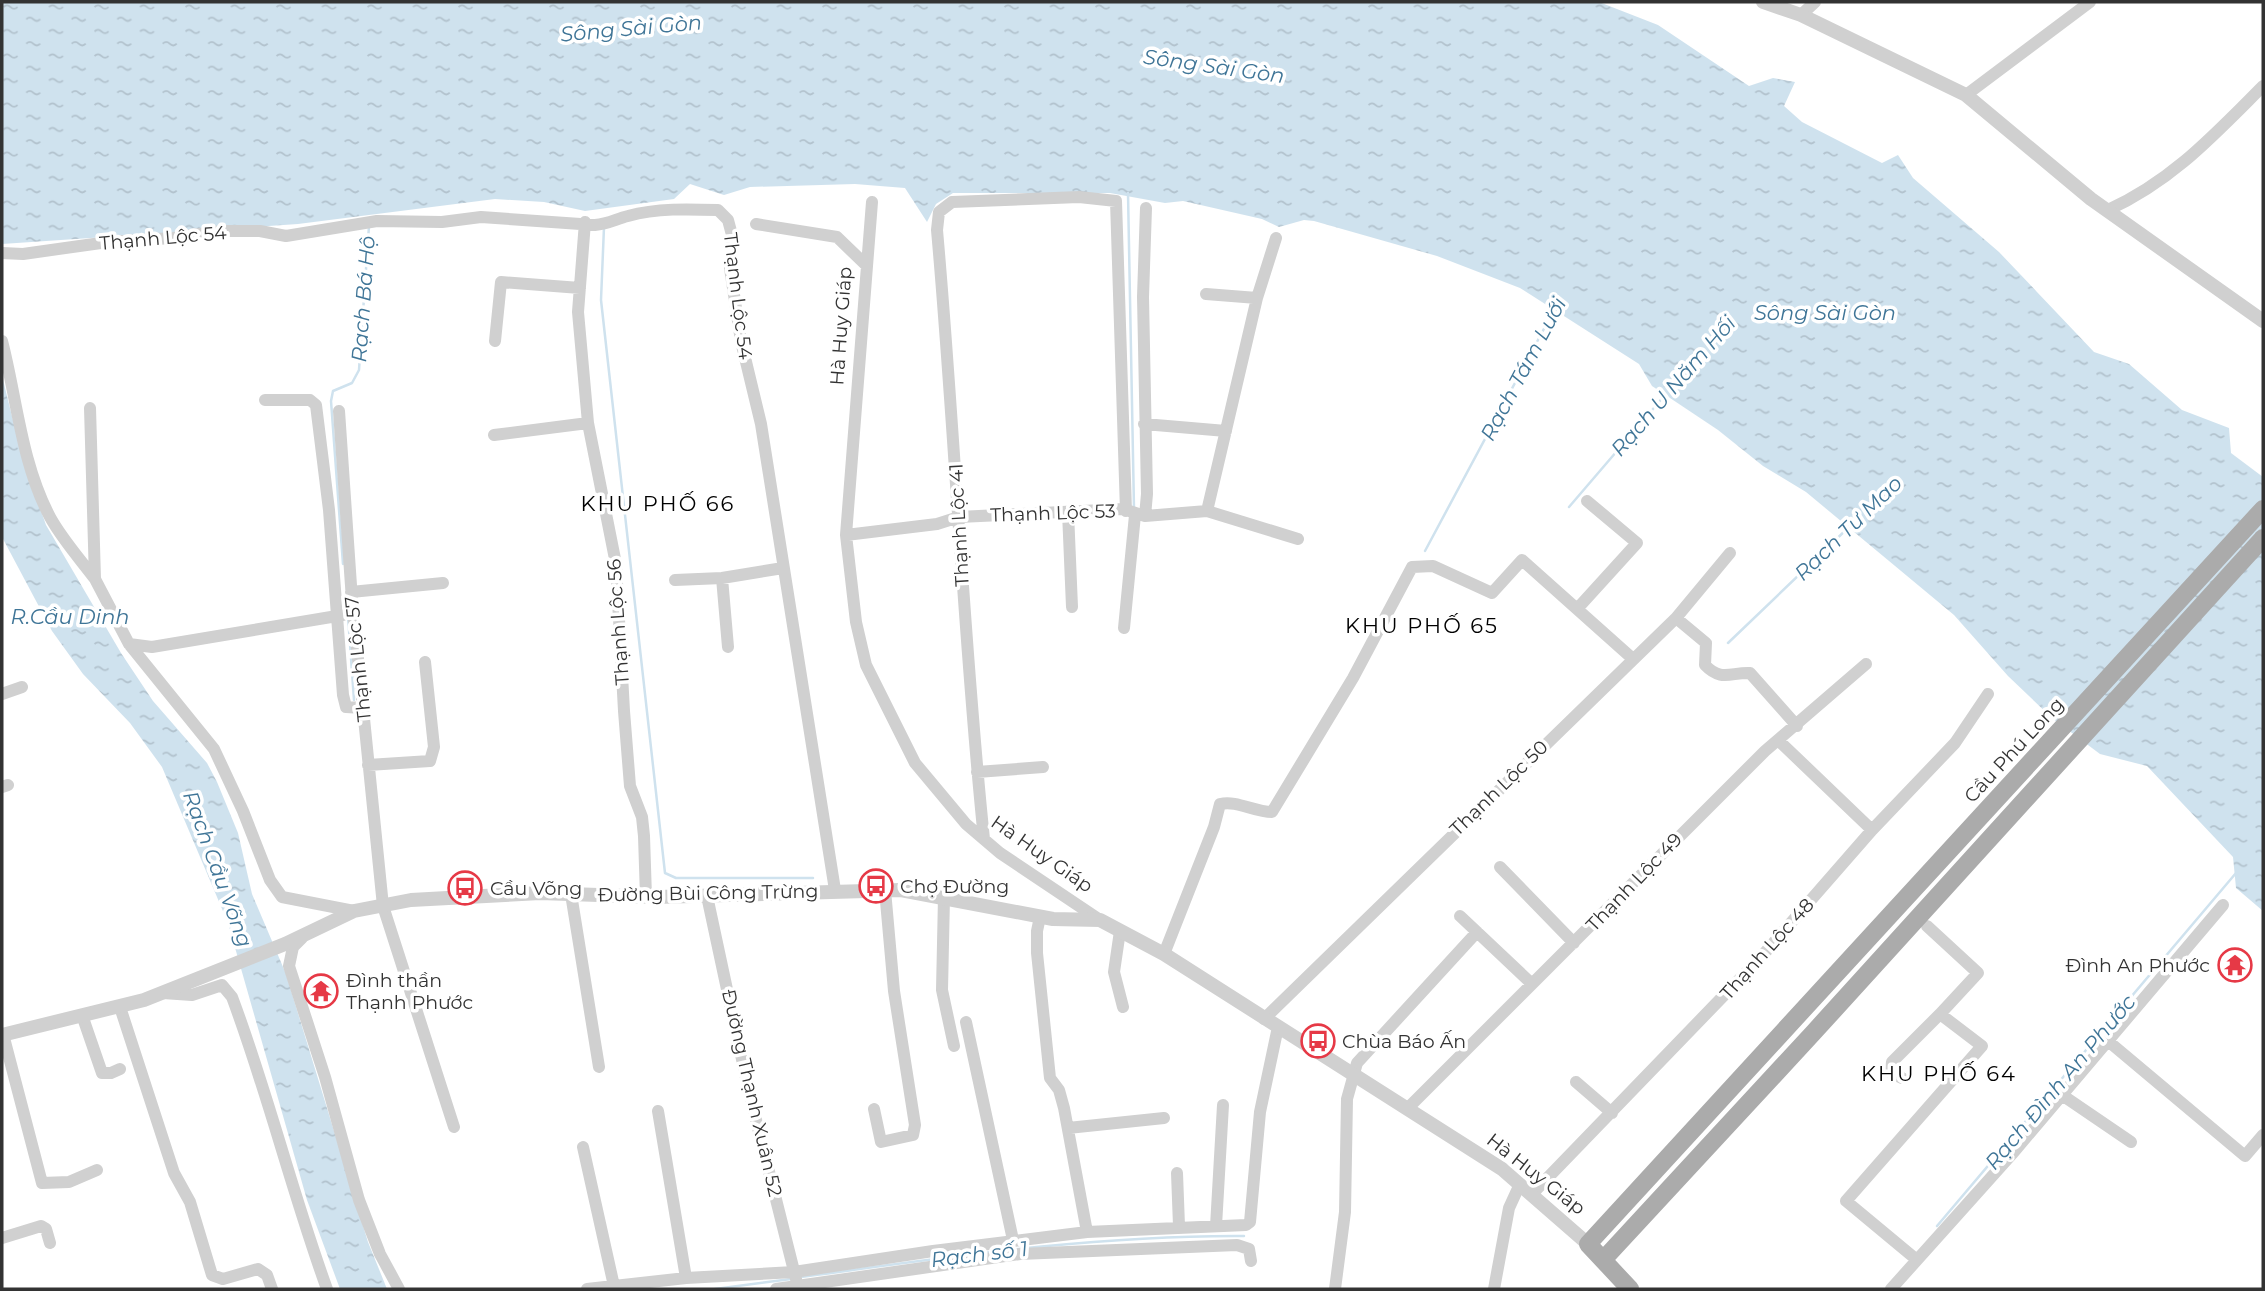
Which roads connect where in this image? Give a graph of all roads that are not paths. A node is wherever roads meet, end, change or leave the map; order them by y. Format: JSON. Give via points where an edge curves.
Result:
{"nodes":[{"id":1,"x":1763,"y":2,"type":"edge"},
{"id":2,"x":1815,"y":2,"type":"edge"},
{"id":3,"x":2091,"y":2,"type":"edge"},
{"id":4,"x":1801,"y":15,"type":"junction"},
{"id":5,"x":2263,"y":86,"type":"edge"},
{"id":6,"x":1966,"y":95,"type":"junction"},
{"id":7,"x":872,"y":202,"type":"dead end"},
{"id":8,"x":1146,"y":208,"type":"dead end"},
{"id":9,"x":2108,"y":211,"type":"junction"},
{"id":10,"x":597,"y":224,"type":"junction"},
{"id":11,"x":756,"y":224,"type":"dead end"},
{"id":12,"x":1276,"y":238,"type":"dead end"},
{"id":13,"x":2,"y":253,"type":"edge"},
{"id":14,"x":867,"y":266,"type":"junction"},
{"id":15,"x":580,"y":288,"type":"junction"},
{"id":16,"x":1206,"y":294,"type":"dead end"},
{"id":17,"x":1142,"y":297,"type":"junction"},
{"id":18,"x":1257,"y":298,"type":"junction"},
{"id":19,"x":1120,"y":299,"type":"junction"},
{"id":20,"x":2263,"y":321,"type":"edge"},
{"id":21,"x":2,"y":341,"type":"edge"},
{"id":22,"x":495,"y":341,"type":"dead end"},
{"id":23,"x":265,"y":400,"type":"dead end"},
{"id":24,"x":90,"y":408,"type":"dead end"},
{"id":25,"x":339,"y":411,"type":"dead end"},
{"id":26,"x":588,"y":423,"type":"junction"},
{"id":27,"x":1144,"y":424,"type":"junction"},
{"id":28,"x":1226,"y":431,"type":"junction"},
{"id":29,"x":494,"y":435,"type":"dead end"},
{"id":30,"x":1587,"y":501,"type":"dead end"},
{"id":31,"x":2263,"y":509,"type":"edge"},
{"id":32,"x":1206,"y":511,"type":"junction"},
{"id":33,"x":1068,"y":512,"type":"junction"},
{"id":34,"x":1135,"y":514,"type":"junction"},
{"id":35,"x":956,"y":519,"type":"junction"},
{"id":36,"x":846,"y":535,"type":"junction"},
{"id":37,"x":2263,"y":538,"type":"edge"},
{"id":38,"x":1298,"y":539,"type":"dead end"},
{"id":39,"x":1730,"y":553,"type":"dead end"},
{"id":40,"x":783,"y":568,"type":"junction"},
{"id":41,"x":722,"y":578,"type":"junction"},
{"id":42,"x":95,"y":579,"type":"junction"},
{"id":43,"x":675,"y":580,"type":"dead end"},
{"id":44,"x":443,"y":583,"type":"dead end"},
{"id":45,"x":351,"y":593,"type":"junction"},
{"id":46,"x":1072,"y":607,"type":"dead end"},
{"id":47,"x":1577,"y":609,"type":"junction"},
{"id":48,"x":345,"y":615,"type":"junction"},
{"id":49,"x":1676,"y":618,"type":"junction"},
{"id":50,"x":1124,"y":628,"type":"dead end"},
{"id":51,"x":129,"y":644,"type":"junction"},
{"id":52,"x":728,"y":647,"type":"dead end"},
{"id":53,"x":1633,"y":659,"type":"junction"},
{"id":54,"x":425,"y":662,"type":"dead end"},
{"id":55,"x":1866,"y":664,"type":"dead end"},
{"id":56,"x":22,"y":687,"type":"dead end"},
{"id":57,"x":2,"y":694,"type":"edge"},
{"id":58,"x":1989,"y":694,"type":"dead end"},
{"id":59,"x":363,"y":708,"type":"junction"},
{"id":60,"x":1797,"y":726,"type":"junction"},
{"id":61,"x":1778,"y":740,"type":"junction"},
{"id":62,"x":368,"y":765,"type":"junction"},
{"id":63,"x":1043,"y":767,"type":"dead end"},
{"id":64,"x":977,"y":772,"type":"junction"},
{"id":65,"x":1872,"y":830,"type":"junction"},
{"id":66,"x":984,"y":839,"type":"junction"},
{"id":67,"x":1500,"y":867,"type":"dead end"},
{"id":68,"x":835,"y":890,"type":"junction"},
{"id":69,"x":885,"y":890,"type":"junction"},
{"id":70,"x":571,"y":894,"type":"junction"},
{"id":71,"x":707,"y":896,"type":"junction"},
{"id":72,"x":646,"y":897,"type":"junction"},
{"id":73,"x":944,"y":897,"type":"junction"},
{"id":74,"x":2223,"y":905,"type":"dead end"},
{"id":75,"x":383,"y":906,"type":"junction"},
{"id":76,"x":354,"y":911,"type":"junction"},
{"id":77,"x":1040,"y":916,"type":"junction"},
{"id":78,"x":1460,"y":916,"type":"dead end"},
{"id":79,"x":1100,"y":920,"type":"junction"},
{"id":80,"x":1927,"y":926,"type":"dead end"},
{"id":81,"x":1120,"y":931,"type":"junction"},
{"id":82,"x":1477,"y":932,"type":"junction"},
{"id":83,"x":307,"y":933,"type":"junction"},
{"id":84,"x":1574,"y":943,"type":"junction"},
{"id":85,"x":1164,"y":954,"type":"junction"},
{"id":86,"x":1532,"y":984,"type":"junction"},
{"id":87,"x":163,"y":993,"type":"junction"},
{"id":88,"x":120,"y":1007,"type":"junction"},
{"id":89,"x":1123,"y":1007,"type":"dead end"},
{"id":90,"x":1940,"y":1014,"type":"junction"},
{"id":91,"x":82,"y":1015,"type":"junction"},
{"id":92,"x":1264,"y":1019,"type":"junction"},
{"id":93,"x":966,"y":1022,"type":"dead end"},
{"id":94,"x":1278,"y":1027,"type":"junction"},
{"id":95,"x":2,"y":1035,"type":"edge"},
{"id":96,"x":2108,"y":1041,"type":"junction"},
{"id":97,"x":954,"y":1046,"type":"dead end"},
{"id":98,"x":599,"y":1067,"type":"dead end"},
{"id":99,"x":120,"y":1069,"type":"dead end"},
{"id":100,"x":1353,"y":1073,"type":"junction"},
{"id":101,"x":1902,"y":1078,"type":"dead end"},
{"id":102,"x":1576,"y":1082,"type":"dead end"},
{"id":103,"x":2062,"y":1095,"type":"junction"},
{"id":104,"x":1223,"y":1105,"type":"dead end"},
{"id":105,"x":1408,"y":1108,"type":"junction"},
{"id":106,"x":874,"y":1110,"type":"dead end"},
{"id":107,"x":657,"y":1111,"type":"dead end"},
{"id":108,"x":1612,"y":1113,"type":"junction"},
{"id":109,"x":1164,"y":1118,"type":"dead end"},
{"id":110,"x":454,"y":1127,"type":"dead end"},
{"id":111,"x":1068,"y":1128,"type":"junction"},
{"id":112,"x":2263,"y":1135,"type":"edge"},
{"id":113,"x":2131,"y":1142,"type":"dead end"},
{"id":114,"x":583,"y":1147,"type":"dead end"},
{"id":115,"x":97,"y":1170,"type":"dead end"},
{"id":116,"x":1177,"y":1173,"type":"dead end"},
{"id":117,"x":1520,"y":1184,"type":"junction"},
{"id":118,"x":1532,"y":1194,"type":"junction"},
{"id":119,"x":1179,"y":1226,"type":"junction"},
{"id":120,"x":1216,"y":1226,"type":"junction"},
{"id":121,"x":1087,"y":1232,"type":"junction"},
{"id":122,"x":2,"y":1238,"type":"edge"},
{"id":123,"x":1013,"y":1240,"type":"junction"},
{"id":124,"x":50,"y":1243,"type":"dead end"},
{"id":125,"x":1588,"y":1244,"type":"junction"},
{"id":126,"x":1603,"y":1260,"type":"junction"},
{"id":127,"x":1917,"y":1260,"type":"junction"},
{"id":128,"x":1251,"y":1261,"type":"dead end"},
{"id":129,"x":794,"y":1272,"type":"junction"},
{"id":130,"x":686,"y":1278,"type":"junction"},
{"id":131,"x":222,"y":1284,"type":"edge"},
{"id":132,"x":614,"y":1286,"type":"junction"},
{"id":133,"x":798,"y":1288,"type":"edge"},
{"id":134,"x":272,"y":1289,"type":"edge"},
{"id":135,"x":327,"y":1289,"type":"edge"},
{"id":136,"x":399,"y":1289,"type":"edge"},
{"id":137,"x":587,"y":1289,"type":"edge"},
{"id":138,"x":776,"y":1289,"type":"edge"},
{"id":139,"x":1335,"y":1289,"type":"edge"},
{"id":140,"x":1494,"y":1289,"type":"edge"},
{"id":141,"x":1630,"y":1289,"type":"edge"},
{"id":142,"x":1891,"y":1289,"type":"edge"}],
"edges":[{"from":1,"to":4,"type":"street"},
{"from":2,"to":4,"type":"street"},
{"from":3,"to":6,"type":"street"},
{"from":4,"to":6,"type":"street"},
{"from":5,"to":9,"type":"street","via":[[2189,160],[2144,194]]},
{"from":6,"to":9,"type":"street"},
{"from":7,"to":14,"type":"street","name":"Hà Huy Giáp"},
{"from":8,"to":17,"type":"street"},
{"from":9,"to":20,"type":"street"},
{"from":10,"to":13,"type":"street","name":"Thạnh Lộc 54","via":[[481,217],[442,222],[376,221],[286,236],[220,231]]},
{"from":10,"to":15,"type":"street","name":"Thạnh Lộc 56"},
{"from":10,"to":40,"type":"street","name":"Thạnh Lộc 54","via":[[677,208],[718,210],[728,220],[741,341],[761,424]]},
{"from":11,"to":14,"type":"street","via":[[837,237]]},
{"from":12,"to":18,"type":"street"},
{"from":14,"to":36,"type":"street","name":"Hà Huy Giáp"},
{"from":15,"to":22,"type":"street","via":[[501,282]]},
{"from":15,"to":26,"type":"street","name":"Thạnh Lộc 56"},
{"from":16,"to":18,"type":"street"},
{"from":17,"to":19,"type":"street"},
{"from":17,"to":27,"type":"street"},
{"from":18,"to":28,"type":"street"},
{"from":19,"to":34,"type":"street"},
{"from":19,"to":35,"type":"street","name":"Thạnh Lộc 41","via":[[1116,201],[1079,197],[952,202],[939,212]]},
{"from":21,"to":42,"type":"street","via":[[33,474],[51,518]]},
{"from":23,"to":48,"type":"street","via":[[310,400],[316,405]]},
{"from":24,"to":42,"type":"street"},
{"from":25,"to":45,"type":"street","name":"Thạnh Lộc 57"},
{"from":26,"to":29,"type":"street"},
{"from":26,"to":72,"type":"street","name":"Thạnh Lộc 56","via":[[616,564],[630,786],[642,817]]},
{"from":27,"to":28,"type":"street"},
{"from":27,"to":34,"type":"street","via":[[1147,494]]},
{"from":28,"to":32,"type":"street"},
{"from":30,"to":47,"type":"street","via":[[1637,543]]},
{"from":31,"to":125,"type":"main road","name":"Cầu Phú Long"},
{"from":32,"to":34,"type":"street","name":"Thạnh Lộc 53"},
{"from":32,"to":38,"type":"street","name":"Thạnh Lộc 53"},
{"from":33,"to":34,"type":"street","name":"Thạnh Lộc 53"},
{"from":33,"to":35,"type":"street","name":"Thạnh Lộc 53"},
{"from":33,"to":46,"type":"street"},
{"from":34,"to":50,"type":"street"},
{"from":35,"to":36,"type":"street","name":"Thạnh Lộc 53"},
{"from":35,"to":64,"type":"street","name":"Thạnh Lộc 41"},
{"from":36,"to":66,"type":"street","name":"Hà Huy Giáp","via":[[856,622],[866,666],[881,701],[929,782]]},
{"from":37,"to":126,"type":"main road"},
{"from":39,"to":49,"type":"street","name":"Thạnh Lộc 50"},
{"from":40,"to":41,"type":"street"},
{"from":40,"to":68,"type":"street","name":"Thạnh Lộc 54"},
{"from":41,"to":43,"type":"street"},
{"from":41,"to":52,"type":"street"},
{"from":42,"to":51,"type":"street"},
{"from":44,"to":45,"type":"street"},
{"from":45,"to":48,"type":"street","name":"Thạnh Lộc 57"},
{"from":47,"to":53,"type":"street"},
{"from":47,"to":85,"type":"street","via":[[1522,560],[1492,593],[1433,566],[1412,568],[1353,678],[1272,812],[1220,804]]},
{"from":48,"to":51,"type":"street","via":[[152,647]]},
{"from":48,"to":59,"type":"street","name":"Thạnh Lộc 57"},
{"from":48,"to":59,"type":"street","via":[[346,707]]},
{"from":49,"to":53,"type":"street","name":"Thạnh Lộc 50"},
{"from":49,"to":60,"type":"street","via":[[1706,643],[1705,665],[1710,670],[1730,678],[1750,673]]},
{"from":51,"to":76,"type":"street","via":[[214,750],[260,859],[282,897]]},
{"from":53,"to":92,"type":"street","name":"Thạnh Lộc 50"},
{"from":54,"to":62,"type":"street","via":[[433,747],[430,761]]},
{"from":55,"to":60,"type":"street","name":"Thạnh Lộc 49"},
{"from":56,"to":57,"type":"street"},
{"from":58,"to":65,"type":"street","name":"Thạnh Lộc 48","via":[[1955,743]]},
{"from":59,"to":62,"type":"street","name":"Thạnh Lộc 57"},
{"from":60,"to":61,"type":"street","name":"Thạnh Lộc 49"},
{"from":61,"to":65,"type":"street"},
{"from":61,"to":84,"type":"street","name":"Thạnh Lộc 49"},
{"from":62,"to":75,"type":"street","name":"Thạnh Lộc 57"},
{"from":63,"to":64,"type":"street"},
{"from":64,"to":66,"type":"street","name":"Thạnh Lộc 41"},
{"from":65,"to":108,"type":"street","name":"Thạnh Lộc 48","via":[[1762,956]]},
{"from":66,"to":79,"type":"street","name":"Hà Huy Giáp"},
{"from":67,"to":84,"type":"street"},
{"from":68,"to":69,"type":"street","name":"Đường Bùi Công Trừng"},
{"from":68,"to":71,"type":"street","name":"Đường Bùi Công Trừng"},
{"from":69,"to":73,"type":"street","name":"Đường Bùi Công Trừng"},
{"from":69,"to":106,"type":"street","via":[[913,1135],[881,1142]]},
{"from":70,"to":72,"type":"street","name":"Đường Bùi Công Trừng"},
{"from":70,"to":75,"type":"street","name":"Đường Bùi Công Trừng","via":[[452,898]]},
{"from":70,"to":98,"type":"street"},
{"from":71,"to":72,"type":"street","name":"Đường Bùi Công Trừng"},
{"from":71,"to":129,"type":"street","name":"Đường Thạnh Xuân 52","via":[[748,1092]]},
{"from":73,"to":77,"type":"street","name":"Đường Bùi Công Trừng"},
{"from":73,"to":97,"type":"street","via":[[942,990]]},
{"from":74,"to":96,"type":"street"},
{"from":75,"to":76,"type":"street","name":"Đường Bùi Công Trừng"},
{"from":75,"to":110,"type":"street","name":"Thạnh Lộc 57"},
{"from":76,"to":83,"type":"street","name":"Đường Bùi Công Trừng"},
{"from":77,"to":79,"type":"street","name":"Đường Bùi Công Trừng"},
{"from":77,"to":111,"type":"street","via":[[1037,953],[1050,1078],[1059,1090]]},
{"from":78,"to":82,"type":"street"},
{"from":79,"to":81,"type":"street","name":"Hà Huy Giáp"},
{"from":80,"to":90,"type":"street","via":[[1978,973]]},
{"from":81,"to":85,"type":"street","name":"Hà Huy Giáp"},
{"from":81,"to":89,"type":"street","via":[[1114,972]]},
{"from":82,"to":86,"type":"street"},
{"from":82,"to":100,"type":"street","via":[[1357,1063]]},
{"from":83,"to":87,"type":"street","name":"Đường Bùi Công Trừng"},
{"from":83,"to":136,"type":"street","via":[[293,947],[289,966],[359,1200]]},
{"from":84,"to":86,"type":"street","name":"Thạnh Lộc 49"},
{"from":85,"to":92,"type":"street","name":"Hà Huy Giáp"},
{"from":86,"to":105,"type":"street","name":"Thạnh Lộc 49"},
{"from":87,"to":88,"type":"street","name":"Đường Bùi Công Trừng"},
{"from":87,"to":135,"type":"street","via":[[192,995],[222,985],[232,997]]},
{"from":88,"to":91,"type":"street","name":"Đường Bùi Công Trừng"},
{"from":88,"to":131,"type":"street","via":[[174,1173],[190,1202],[212,1275]]},
{"from":90,"to":101,"type":"street","via":[[1892,1062],[1891,1073]]},
{"from":90,"to":127,"type":"street","via":[[1982,1046],[1846,1201]]},
{"from":91,"to":95,"type":"street","name":"Đường Bùi Công Trừng"},
{"from":91,"to":99,"type":"street","via":[[102,1073]]},
{"from":92,"to":94,"type":"street","name":"Hà Huy Giáp"},
{"from":93,"to":123,"type":"street"},
{"from":94,"to":100,"type":"street","name":"Hà Huy Giáp"},
{"from":94,"to":120,"type":"street","via":[[1258,1126],[1250,1222]]},
{"from":95,"to":115,"type":"street","via":[[42,1184],[69,1182]]},
{"from":96,"to":103,"type":"street"},
{"from":96,"to":112,"type":"street","via":[[2245,1156]]},
{"from":100,"to":105,"type":"street","name":"Hà Huy Giáp"},
{"from":100,"to":139,"type":"street","via":[[1347,1098],[1345,1212]]},
{"from":102,"to":108,"type":"street"},
{"from":103,"to":113,"type":"street"},
{"from":103,"to":127,"type":"street"},
{"from":104,"to":120,"type":"street"},
{"from":105,"to":117,"type":"street","name":"Hà Huy Giáp"},
{"from":107,"to":130,"type":"street"},
{"from":108,"to":118,"type":"street","name":"Thạnh Lộc 48"},
{"from":109,"to":111,"type":"street"},
{"from":111,"to":121,"type":"street"},
{"from":114,"to":132,"type":"street"},
{"from":116,"to":119,"type":"street"},
{"from":117,"to":118,"type":"street","name":"Hà Huy Giáp"},
{"from":117,"to":140,"type":"street","via":[[1509,1208]]},
{"from":118,"to":125,"type":"street","name":"Hà Huy Giáp"},
{"from":119,"to":120,"type":"street"},
{"from":119,"to":121,"type":"street"},
{"from":121,"to":123,"type":"street"},
{"from":122,"to":124,"type":"street","via":[[41,1226]]},
{"from":123,"to":129,"type":"street"},
{"from":125,"to":126,"type":"main road","name":"Hà Huy Giáp"},
{"from":126,"to":141,"type":"main road","name":"Hà Huy Giáp"},
{"from":127,"to":142,"type":"street"},
{"from":128,"to":133,"type":"street","via":[[1244,1246],[1196,1244],[1020,1254]]},
{"from":129,"to":130,"type":"street"},
{"from":129,"to":133,"type":"street","name":"Đường Thạnh Xuân 52"},
{"from":130,"to":132,"type":"street"},
{"from":131,"to":134,"type":"street","via":[[258,1269],[267,1275]]},
{"from":132,"to":137,"type":"street"},
{"from":133,"to":138,"type":"street"}]}
